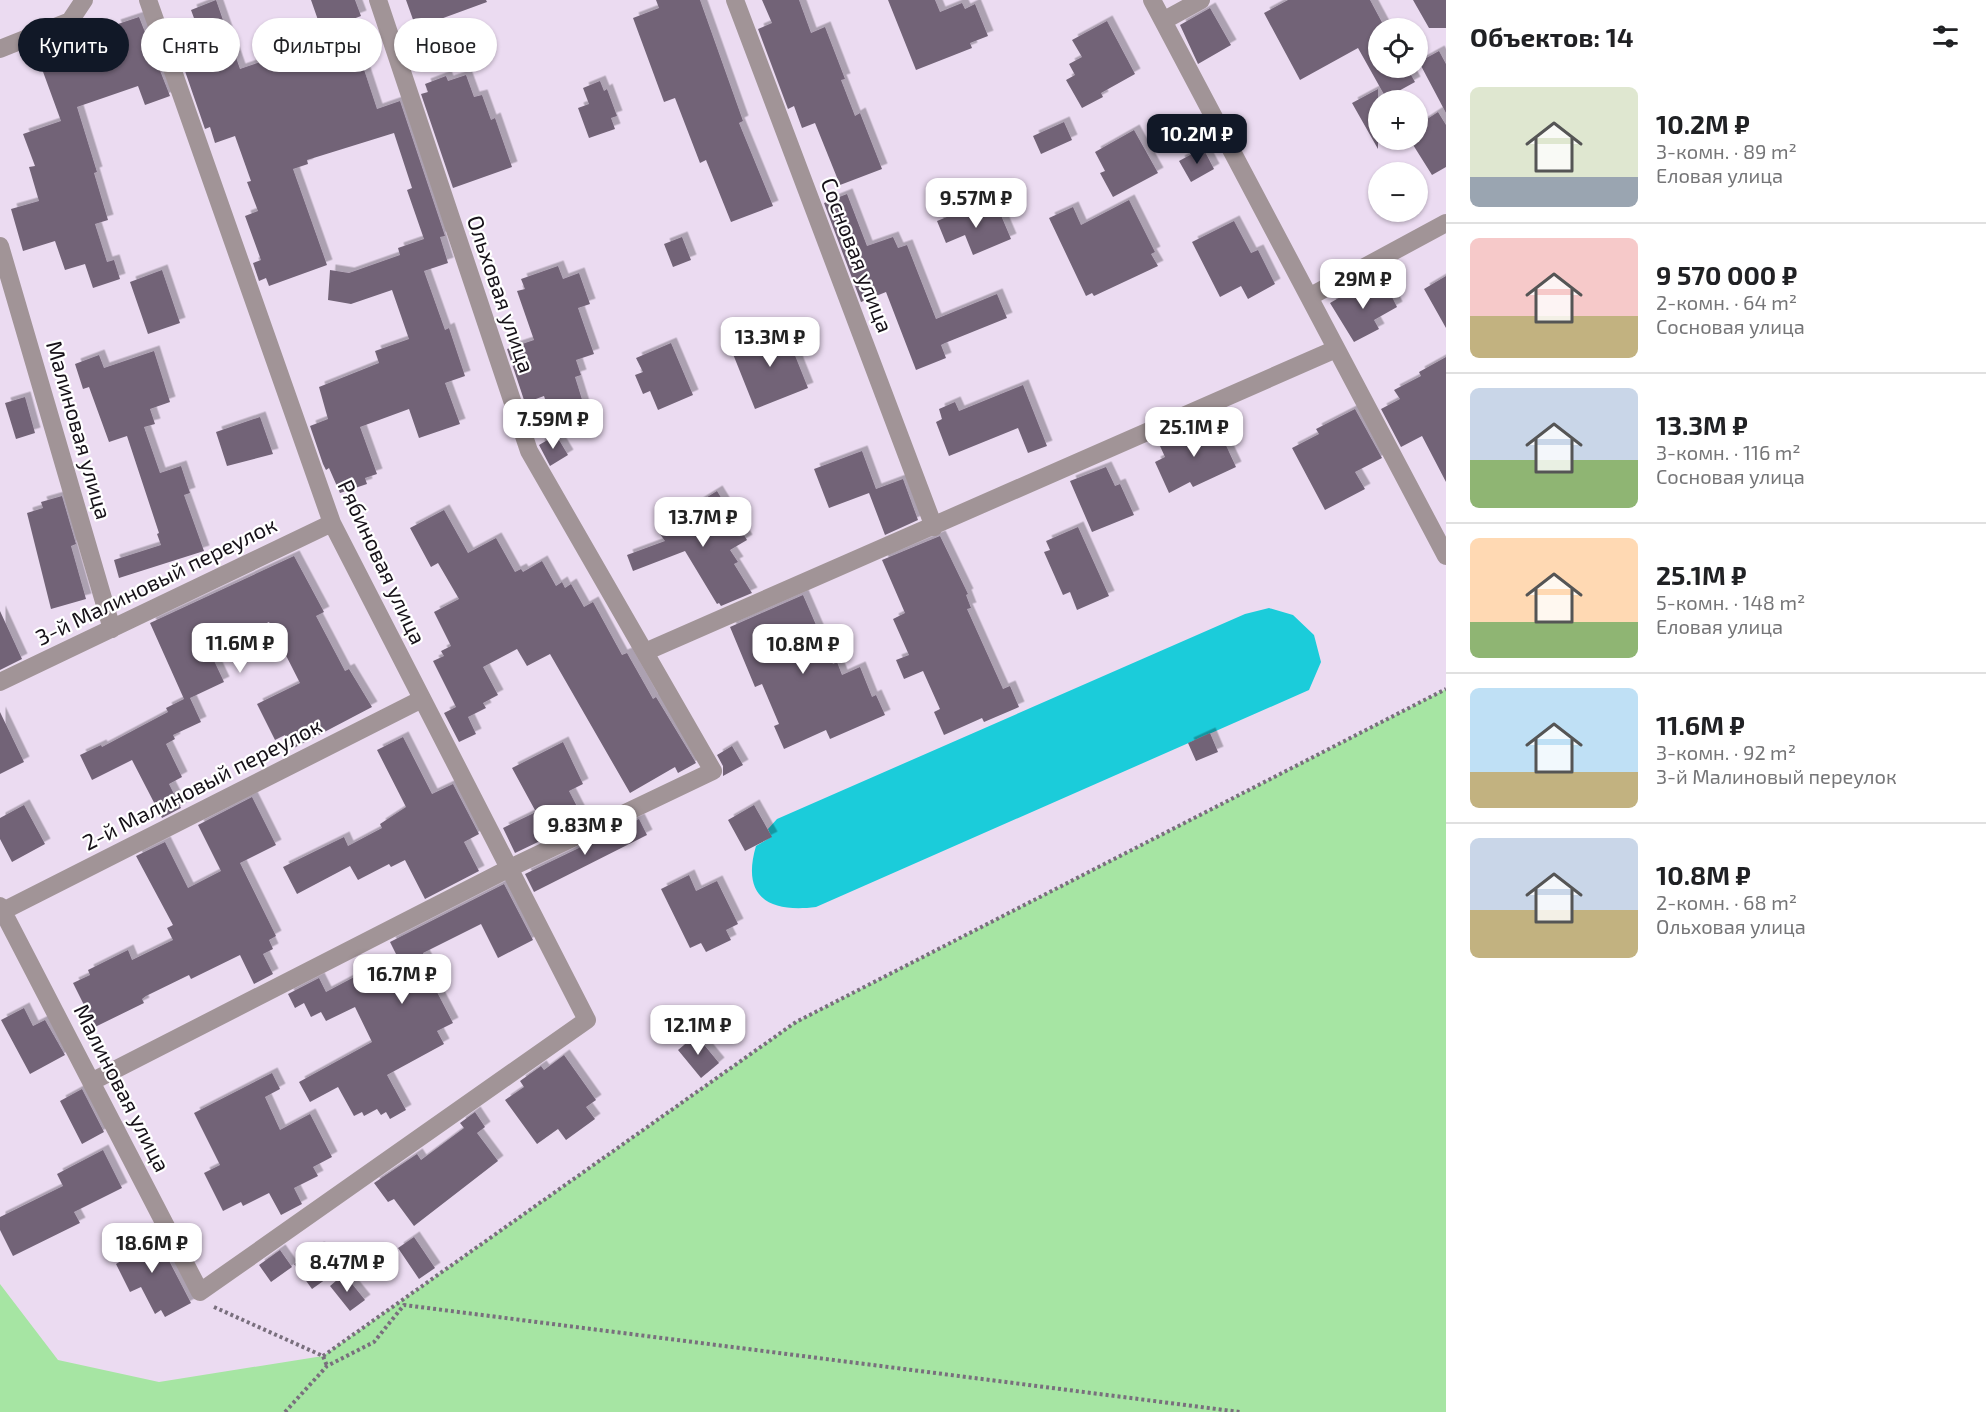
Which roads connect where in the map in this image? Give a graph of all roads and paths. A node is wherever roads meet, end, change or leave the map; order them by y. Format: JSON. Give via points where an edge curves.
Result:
{"nodes":[{"id":1,"x":84,"y":0,"type":"edge"},
{"id":2,"x":148,"y":0,"type":"edge"},
{"id":3,"x":378,"y":0,"type":"edge"},
{"id":4,"x":735,"y":0,"type":"edge"},
{"id":5,"x":1152,"y":0,"type":"edge"},
{"id":6,"x":1201,"y":0,"type":"edge"},
{"id":7,"x":1163,"y":21,"type":"junction"},
{"id":8,"x":0,"y":49,"type":"edge"},
{"id":9,"x":1446,"y":223,"type":"edge"},
{"id":10,"x":0,"y":246,"type":"edge"},
{"id":11,"x":1309,"y":297,"type":"junction"},
{"id":12,"x":1336,"y":349,"type":"junction"},
{"id":13,"x":332,"y":523,"type":"junction"},
{"id":14,"x":934,"y":527,"type":"junction"},
{"id":15,"x":1446,"y":556,"type":"edge"},
{"id":16,"x":112,"y":629,"type":"junction"},
{"id":17,"x":645,"y":652,"type":"junction"},
{"id":18,"x":0,"y":682,"type":"edge"},
{"id":19,"x":1446,"y":689,"type":"edge"},
{"id":20,"x":423,"y":699,"type":"junction"},
{"id":21,"x":510,"y":868,"type":"junction"},
{"id":22,"x":1,"y":908,"type":"edge"},
{"id":23,"x":91,"y":1082,"type":"junction"},
{"id":24,"x":203,"y":1298,"type":"junction"},
{"id":25,"x":323,"y":1356,"type":"junction"},
{"id":26,"x":327,"y":1366,"type":"junction"},
{"id":27,"x":285,"y":1412,"type":"edge"},
{"id":28,"x":1240,"y":1412,"type":"edge"}],
"edges":[{"from":1,"to":8,"type":"street","via":[[70,21]]},
{"from":2,"to":13,"type":"street","name":"Рябиновая улица"},
{"from":3,"to":17,"type":"street","name":"Ольховая улица","via":[[529,451]]},
{"from":4,"to":14,"type":"street","name":"Сосновая улица"},
{"from":5,"to":7,"type":"street"},
{"from":6,"to":7,"type":"street"},
{"from":7,"to":11,"type":"street"},
{"from":9,"to":11,"type":"street"},
{"from":10,"to":16,"type":"street","name":"Малиновая улица"},
{"from":11,"to":12,"type":"street"},
{"from":12,"to":14,"type":"street"},
{"from":12,"to":15,"type":"street"},
{"from":13,"to":16,"type":"street","name":"3-й Малиновый переулок"},
{"from":13,"to":20,"type":"street","name":"Рябиновая улица"},
{"from":14,"to":17,"type":"street"},
{"from":16,"to":18,"type":"street","name":"3-й Малиновый переулок"},
{"from":17,"to":21,"type":"street","name":"Ольховая улица","via":[[713,771]]},
{"from":19,"to":25,"type":"path","via":[[796,1022]]},
{"from":20,"to":21,"type":"street","name":"Рябиновая улица"},
{"from":20,"to":22,"type":"street","name":"2-й Малиновый переулок"},
{"from":21,"to":23,"type":"street"},
{"from":21,"to":24,"type":"street","name":"Рябиновая улица","via":[[587,1020]]},
{"from":22,"to":23,"type":"street","name":"Малиновая улица"},
{"from":23,"to":24,"type":"street","name":"Малиновая улица"},
{"from":24,"to":25,"type":"path"},
{"from":25,"to":26,"type":"path"},
{"from":26,"to":27,"type":"path"},
{"from":26,"to":28,"type":"path","via":[[374,1342],[404,1305]]}]}
